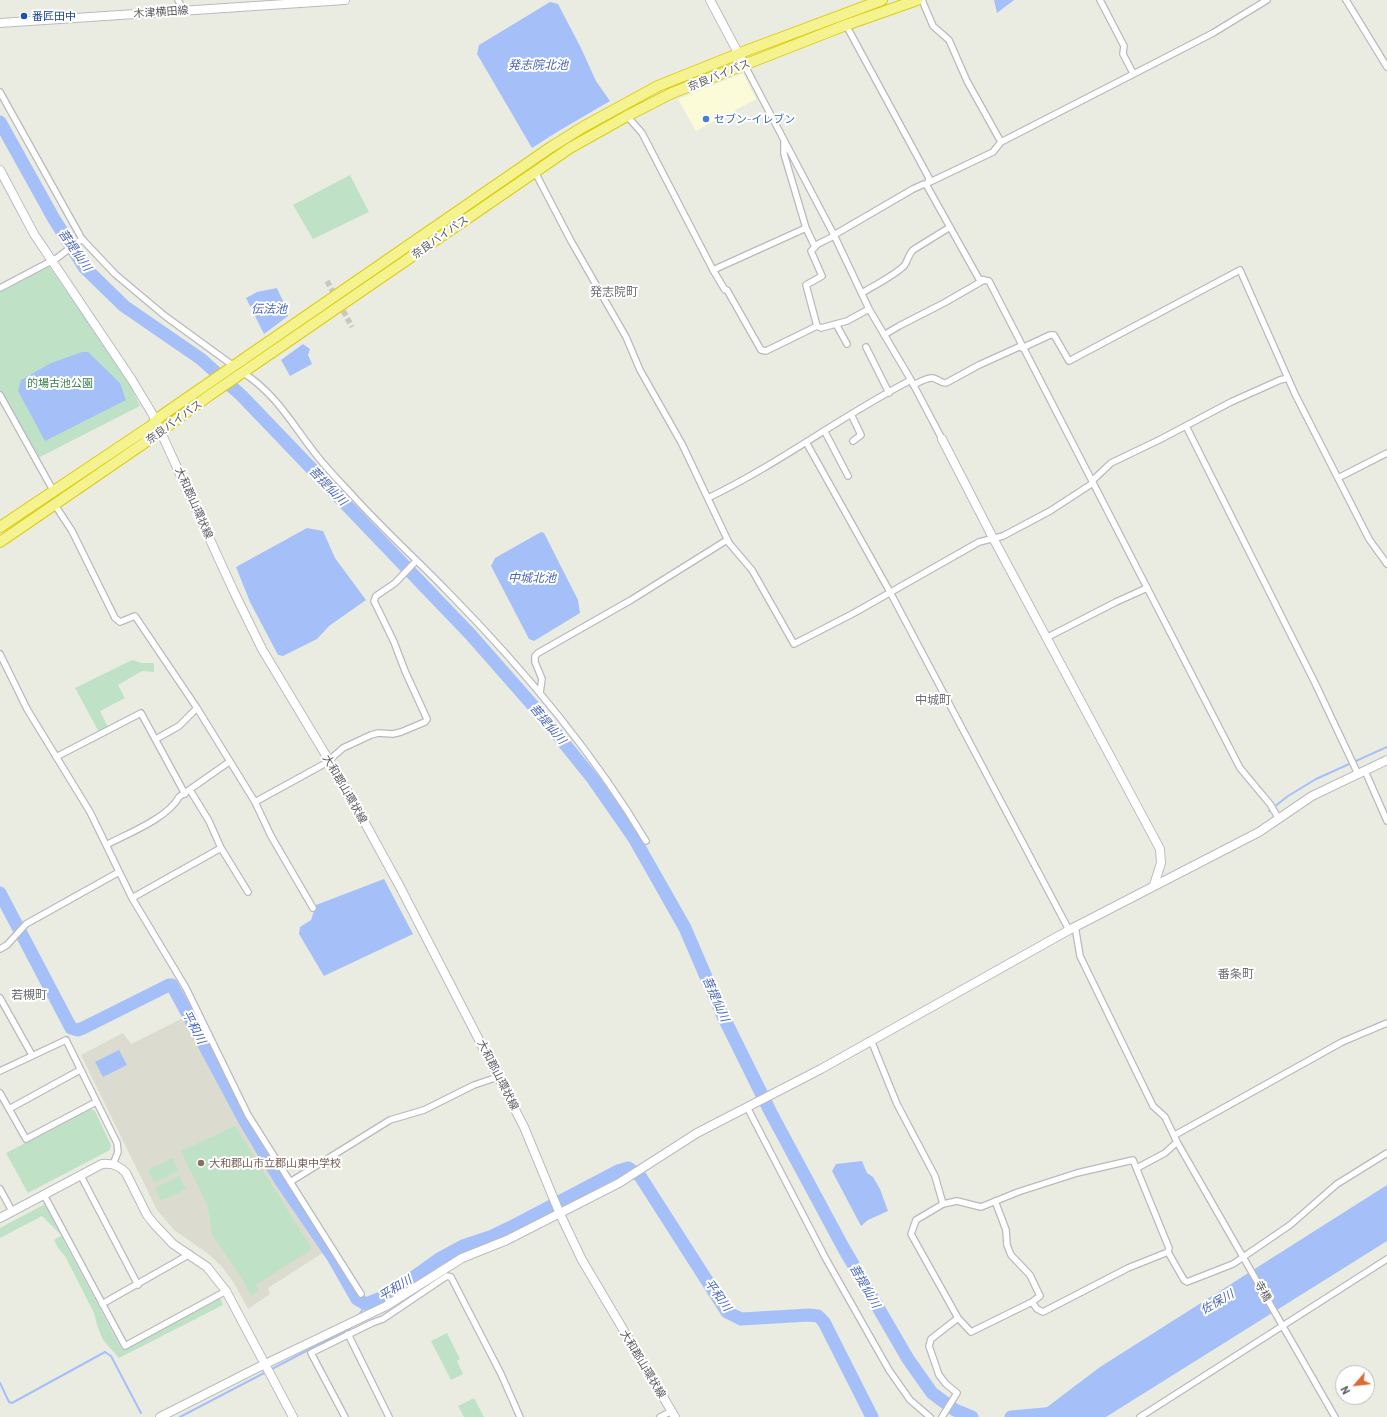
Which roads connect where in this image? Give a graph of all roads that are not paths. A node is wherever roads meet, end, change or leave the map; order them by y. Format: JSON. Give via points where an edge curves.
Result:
{"nodes":[{"id":1,"x":178,"y":0,"type":"edge"},
{"id":2,"x":345,"y":0,"type":"edge"},
{"id":3,"x":710,"y":0,"type":"edge"},
{"id":4,"x":882,"y":0,"type":"edge"},
{"id":5,"x":917,"y":0,"type":"edge"},
{"id":6,"x":922,"y":0,"type":"edge"},
{"id":7,"x":1100,"y":0,"type":"edge"},
{"id":8,"x":1267,"y":0,"type":"edge"},
{"id":9,"x":1346,"y":0,"type":"edge"},
{"id":10,"x":184,"y":11,"type":"junction"},
{"id":11,"x":0,"y":23,"type":"edge"},
{"id":12,"x":846,"y":25,"type":"junction"},
{"id":13,"x":739,"y":54,"type":"junction"},
{"id":14,"x":744,"y":64,"type":"junction"},
{"id":15,"x":1387,"y":67,"type":"edge"},
{"id":16,"x":1133,"y":73,"type":"junction"},
{"id":17,"x":0,"y":92,"type":"edge"},
{"id":18,"x":627,"y":116,"type":"junction"},
{"id":19,"x":784,"y":140,"type":"junction"},
{"id":20,"x":1001,"y":142,"type":"junction"},
{"id":21,"x":0,"y":170,"type":"edge"},
{"id":22,"x":535,"y":172,"type":"junction"},
{"id":23,"x":928,"y":184,"type":"junction"},
{"id":24,"x":950,"y":227,"type":"junction"},
{"id":25,"x":806,"y":228,"type":"junction"},
{"id":26,"x":834,"y":235,"type":"junction"},
{"id":27,"x":80,"y":240,"type":"junction"},
{"id":28,"x":815,"y":247,"type":"junction"},
{"id":29,"x":54,"y":259,"type":"junction"},
{"id":30,"x":713,"y":270,"type":"junction"},
{"id":31,"x":984,"y":280,"type":"junction"},
{"id":32,"x":0,"y":288,"type":"edge"},
{"id":33,"x":862,"y":293,"type":"junction"},
{"id":34,"x":869,"y":310,"type":"junction"},
{"id":35,"x":836,"y":324,"type":"junction"},
{"id":36,"x":817,"y":326,"type":"junction"},
{"id":37,"x":884,"y":335,"type":"junction"},
{"id":38,"x":847,"y":344,"type":"dead end"},
{"id":39,"x":866,"y":347,"type":"dead end"},
{"id":40,"x":1022,"y":347,"type":"junction"},
{"id":41,"x":232,"y":368,"type":"junction"},
{"id":42,"x":241,"y":375,"type":"junction"},
{"id":43,"x":1288,"y":378,"type":"junction"},
{"id":44,"x":912,"y":383,"type":"junction"},
{"id":45,"x":888,"y":393,"type":"junction"},
{"id":46,"x":0,"y":395,"type":"edge"},
{"id":47,"x":851,"y":414,"type":"junction"},
{"id":48,"x":156,"y":421,"type":"junction"},
{"id":49,"x":1186,"y":426,"type":"junction"},
{"id":50,"x":161,"y":431,"type":"junction"},
{"id":51,"x":825,"y":432,"type":"junction"},
{"id":52,"x":942,"y":439,"type":"joint"},
{"id":53,"x":853,"y":441,"type":"dead end"},
{"id":54,"x":806,"y":442,"type":"junction"},
{"id":55,"x":1387,"y":453,"type":"edge"},
{"id":56,"x":848,"y":476,"type":"dead end"},
{"id":57,"x":1338,"y":478,"type":"junction"},
{"id":58,"x":1092,"y":482,"type":"junction"},
{"id":59,"x":54,"y":492,"type":"junction"},
{"id":60,"x":708,"y":498,"type":"junction"},
{"id":61,"x":55,"y":505,"type":"junction"},
{"id":62,"x":0,"y":527,"type":"edge"},
{"id":63,"x":993,"y":538,"type":"junction"},
{"id":64,"x":727,"y":540,"type":"junction"},
{"id":65,"x":0,"y":542,"type":"edge"},
{"id":66,"x":415,"y":562,"type":"junction"},
{"id":67,"x":1387,"y":564,"type":"edge"},
{"id":68,"x":1147,"y":588,"type":"junction"},
{"id":69,"x":890,"y":592,"type":"junction"},
{"id":70,"x":1046,"y":638,"type":"junction"},
{"id":71,"x":0,"y":654,"type":"edge"},
{"id":72,"x":540,"y":693,"type":"junction"},
{"id":73,"x":197,"y":708,"type":"junction"},
{"id":74,"x":156,"y":739,"type":"junction"},
{"id":75,"x":56,"y":757,"type":"junction"},
{"id":76,"x":329,"y":760,"type":"junction"},
{"id":77,"x":1387,"y":760,"type":"edge"},
{"id":78,"x":229,"y":762,"type":"junction"},
{"id":79,"x":1361,"y":772,"type":"junction"},
{"id":80,"x":188,"y":792,"type":"junction"},
{"id":81,"x":255,"y":802,"type":"junction"},
{"id":82,"x":1279,"y":819,"type":"junction"},
{"id":83,"x":1387,"y":821,"type":"edge"},
{"id":84,"x":646,"y":841,"type":"dead end"},
{"id":85,"x":106,"y":845,"type":"junction"},
{"id":86,"x":221,"y":848,"type":"junction"},
{"id":87,"x":119,"y":872,"type":"junction"},
{"id":88,"x":1154,"y":885,"type":"junction"},
{"id":89,"x":248,"y":892,"type":"dead end"},
{"id":90,"x":132,"y":898,"type":"junction"},
{"id":91,"x":313,"y":908,"type":"dead end"},
{"id":92,"x":1072,"y":928,"type":"junction"},
{"id":93,"x":0,"y":949,"type":"edge"},
{"id":94,"x":0,"y":998,"type":"edge"},
{"id":95,"x":1387,"y":1023,"type":"edge"},
{"id":96,"x":869,"y":1041,"type":"junction"},
{"id":97,"x":32,"y":1055,"type":"junction"},
{"id":98,"x":80,"y":1070,"type":"junction"},
{"id":99,"x":0,"y":1071,"type":"edge"},
{"id":100,"x":498,"y":1077,"type":"junction"},
{"id":101,"x":0,"y":1093,"type":"edge"},
{"id":102,"x":96,"y":1102,"type":"junction"},
{"id":103,"x":749,"y":1106,"type":"junction"},
{"id":104,"x":9,"y":1109,"type":"junction"},
{"id":105,"x":1175,"y":1135,"type":"junction"},
{"id":106,"x":1176,"y":1142,"type":"junction"},
{"id":107,"x":1387,"y":1152,"type":"edge"},
{"id":108,"x":113,"y":1164,"type":"junction"},
{"id":109,"x":1137,"y":1168,"type":"junction"},
{"id":110,"x":80,"y":1176,"type":"junction"},
{"id":111,"x":290,"y":1182,"type":"junction"},
{"id":112,"x":0,"y":1189,"type":"edge"},
{"id":113,"x":44,"y":1194,"type":"junction"},
{"id":114,"x":996,"y":1201,"type":"junction"},
{"id":115,"x":943,"y":1204,"type":"junction"},
{"id":116,"x":12,"y":1212,"type":"junction"},
{"id":117,"x":560,"y":1214,"type":"junction"},
{"id":118,"x":0,"y":1218,"type":"edge"},
{"id":119,"x":1168,"y":1252,"type":"junction"},
{"id":120,"x":190,"y":1254,"type":"junction"},
{"id":121,"x":1245,"y":1259,"type":"junction"},
{"id":122,"x":1387,"y":1259,"type":"edge"},
{"id":123,"x":138,"y":1285,"type":"junction"},
{"id":124,"x":226,"y":1291,"type":"junction"},
{"id":125,"x":361,"y":1294,"type":"dead end"},
{"id":126,"x":1032,"y":1302,"type":"junction"},
{"id":127,"x":102,"y":1304,"type":"junction"},
{"id":128,"x":958,"y":1318,"type":"junction"},
{"id":129,"x":1281,"y":1324,"type":"junction"},
{"id":130,"x":348,"y":1334,"type":"junction"},
{"id":131,"x":265,"y":1365,"type":"junction"},
{"id":132,"x":674,"y":1414,"type":"edge"},
{"id":133,"x":160,"y":1417,"type":"edge"},
{"id":134,"x":293,"y":1417,"type":"edge"},
{"id":135,"x":345,"y":1417,"type":"edge"},
{"id":136,"x":389,"y":1417,"type":"edge"},
{"id":137,"x":520,"y":1417,"type":"edge"},
{"id":138,"x":660,"y":1417,"type":"edge"},
{"id":139,"x":930,"y":1417,"type":"edge"},
{"id":140,"x":942,"y":1417,"type":"edge"},
{"id":141,"x":1140,"y":1417,"type":"edge"},
{"id":142,"x":1335,"y":1417,"type":"edge"}],
"edges":[{"from":1,"to":10,"type":"street"},
{"from":2,"to":10,"type":"street","name":"木津横田線"},
{"from":3,"to":13,"type":"street"},
{"from":4,"to":13,"type":"highway","name":"奈良バイパス"},
{"from":5,"to":12,"type":"highway","name":"奈良バイパス"},
{"from":6,"to":20,"type":"street","via":[[933,26],[949,40],[967,81]]},
{"from":7,"to":16,"type":"street","via":[[1124,46],[1123,54]]},
{"from":8,"to":16,"type":"street"},
{"from":9,"to":15,"type":"street"},
{"from":10,"to":11,"type":"street","name":"木津横田線"},
{"from":12,"to":14,"type":"highway","name":"奈良バイパス"},
{"from":12,"to":23,"type":"street","via":[[929,178]]},
{"from":13,"to":14,"type":"street"},
{"from":13,"to":41,"type":"highway","name":"奈良バイパス","via":[[658,86],[567,136]]},
{"from":14,"to":18,"type":"highway","name":"奈良バイパス","via":[[672,93]]},
{"from":14,"to":19,"type":"street"},
{"from":16,"to":20,"type":"street"},
{"from":17,"to":27,"type":"street"},
{"from":18,"to":22,"type":"highway","name":"奈良バイパス","via":[[570,148]]},
{"from":18,"to":30,"type":"street","via":[[642,134]]},
{"from":19,"to":25,"type":"street","via":[[784,154]]},
{"from":19,"to":26,"type":"street"},
{"from":20,"to":23,"type":"street","via":[[993,152]]},
{"from":21,"to":29,"type":"street","name":"大和郡山環状線","via":[[34,234]]},
{"from":22,"to":42,"type":"highway","name":"奈良バイパス"},
{"from":22,"to":60,"type":"street","via":[[626,337],[640,370],[682,444]]},
{"from":23,"to":24,"type":"street"},
{"from":23,"to":26,"type":"street","via":[[913,189]]},
{"from":24,"to":31,"type":"street","via":[[980,279]]},
{"from":24,"to":33,"type":"street","via":[[913,250],[908,254],[906,264]]},
{"from":25,"to":28,"type":"street"},
{"from":25,"to":30,"type":"street"},
{"from":26,"to":28,"type":"street"},
{"from":26,"to":33,"type":"street"},
{"from":27,"to":29,"type":"street"},
{"from":27,"to":41,"type":"street","via":[[142,297]]},
{"from":28,"to":36,"type":"street","via":[[811,251],[822,276],[806,285]]},
{"from":29,"to":32,"type":"street"},
{"from":29,"to":48,"type":"street","name":"大和郡山環状線"},
{"from":30,"to":36,"type":"street","via":[[761,350],[766,351]]},
{"from":31,"to":37,"type":"street"},
{"from":31,"to":40,"type":"street","via":[[989,281]]},
{"from":33,"to":34,"type":"street"},
{"from":34,"to":35,"type":"street"},
{"from":34,"to":37,"type":"street"},
{"from":35,"to":36,"type":"street","via":[[821,328]]},
{"from":35,"to":38,"type":"street"},
{"from":37,"to":44,"type":"street"},
{"from":39,"to":45,"type":"street"},
{"from":40,"to":43,"type":"street","via":[[1054,335],[1070,361],[1240,270]]},
{"from":40,"to":44,"type":"street","via":[[979,365],[946,383],[930,378]]},
{"from":40,"to":58,"type":"street"},
{"from":41,"to":42,"type":"street"},
{"from":41,"to":48,"type":"highway","name":"奈良バイパス"},
{"from":42,"to":50,"type":"highway","name":"奈良バイパス"},
{"from":42,"to":66,"type":"street","via":[[257,382],[283,408],[319,458]]},
{"from":43,"to":49,"type":"street","via":[[1231,402]]},
{"from":43,"to":57,"type":"street"},
{"from":44,"to":45,"type":"street"},
{"from":44,"to":52,"type":"street"},
{"from":45,"to":47,"type":"street"},
{"from":46,"to":59,"type":"street"},
{"from":47,"to":51,"type":"street"},
{"from":47,"to":53,"type":"street","via":[[861,435]]},
{"from":48,"to":50,"type":"street","name":"大和郡山環状線"},
{"from":48,"to":59,"type":"highway","name":"奈良バイパス"},
{"from":49,"to":58,"type":"street","via":[[1112,463]]},
{"from":49,"to":79,"type":"street"},
{"from":50,"to":61,"type":"highway","name":"奈良バイパス"},
{"from":50,"to":76,"type":"street","name":"大和郡山環状線","via":[[262,649]]},
{"from":51,"to":54,"type":"street"},
{"from":51,"to":56,"type":"street"},
{"from":52,"to":63,"type":"street"},
{"from":54,"to":60,"type":"street","via":[[753,475]]},
{"from":54,"to":69,"type":"street"},
{"from":55,"to":57,"type":"street"},
{"from":57,"to":67,"type":"street","via":[[1369,538]]},
{"from":58,"to":63,"type":"street","via":[[1050,511],[1003,536]]},
{"from":58,"to":68,"type":"street"},
{"from":59,"to":62,"type":"highway","name":"奈良バイパス"},
{"from":60,"to":64,"type":"street"},
{"from":61,"to":65,"type":"highway","name":"奈良バイパス"},
{"from":61,"to":73,"type":"street","via":[[72,531],[115,618],[120,622],[135,616]]},
{"from":63,"to":69,"type":"street","via":[[979,542]]},
{"from":63,"to":70,"type":"street"},
{"from":64,"to":69,"type":"street","via":[[752,570],[794,644]]},
{"from":64,"to":72,"type":"street","via":[[631,600],[538,653],[535,662],[542,679]]},
{"from":66,"to":72,"type":"street","via":[[470,615]]},
{"from":66,"to":76,"type":"street","via":[[395,583],[376,596],[374,601],[427,719],[401,732],[371,735],[343,748]]},
{"from":68,"to":70,"type":"street"},
{"from":68,"to":82,"type":"street","via":[[1240,768]]},
{"from":69,"to":92,"type":"street"},
{"from":70,"to":88,"type":"street","via":[[1160,849],[1161,863]]},
{"from":71,"to":75,"type":"street","via":[[27,709]]},
{"from":72,"to":84,"type":"street","via":[[606,776]]},
{"from":73,"to":74,"type":"street","via":[[179,726]]},
{"from":73,"to":78,"type":"street"},
{"from":74,"to":75,"type":"street","via":[[141,712]]},
{"from":74,"to":80,"type":"street"},
{"from":75,"to":85,"type":"street","via":[[90,812]]},
{"from":76,"to":81,"type":"street"},
{"from":76,"to":100,"type":"street","name":"大和郡山環状線","via":[[396,878]]},
{"from":77,"to":79,"type":"street"},
{"from":78,"to":80,"type":"street"},
{"from":78,"to":81,"type":"street"},
{"from":79,"to":82,"type":"street","via":[[1312,796]]},
{"from":79,"to":83,"type":"street"},
{"from":80,"to":85,"type":"street","via":[[154,820]]},
{"from":80,"to":86,"type":"street","via":[[209,821]]},
{"from":81,"to":91,"type":"street","via":[[271,836]]},
{"from":82,"to":88,"type":"street","via":[[1259,832]]},
{"from":85,"to":87,"type":"street"},
{"from":86,"to":89,"type":"street"},
{"from":86,"to":90,"type":"street"},
{"from":87,"to":90,"type":"street"},
{"from":87,"to":93,"type":"street","via":[[26,924]]},
{"from":88,"to":92,"type":"street"},
{"from":90,"to":111,"type":"street","via":[[186,988],[248,1115]]},
{"from":92,"to":96,"type":"street"},
{"from":92,"to":105,"type":"street","via":[[1080,956],[1153,1106],[1165,1118]]},
{"from":94,"to":97,"type":"street"},
{"from":95,"to":105,"type":"street","via":[[1336,1046]]},
{"from":96,"to":103,"type":"street"},
{"from":96,"to":115,"type":"street","via":[[873,1045],[897,1104],[935,1176]]},
{"from":97,"to":98,"type":"street","via":[[66,1040]]},
{"from":97,"to":99,"type":"street"},
{"from":98,"to":102,"type":"street"},
{"from":98,"to":104,"type":"street"},
{"from":100,"to":111,"type":"street","via":[[474,1085],[424,1110],[390,1120]]},
{"from":100,"to":117,"type":"street","name":"大和郡山環状線","via":[[532,1143]]},
{"from":101,"to":104,"type":"street"},
{"from":102,"to":104,"type":"street","via":[[26,1139]]},
{"from":102,"to":108,"type":"street","via":[[117,1143],[118,1152]]},
{"from":103,"to":117,"type":"street","via":[[691,1136],[619,1183]]},
{"from":103,"to":139,"type":"street","via":[[826,1259],[889,1370],[910,1400]]},
{"from":105,"to":106,"type":"street"},
{"from":106,"to":109,"type":"street","via":[[1165,1153]]},
{"from":106,"to":121,"type":"street","name":"寺橋"},
{"from":107,"to":121,"type":"street","via":[[1337,1184],[1290,1226]]},
{"from":108,"to":110,"type":"street","via":[[102,1164]]},
{"from":108,"to":120,"type":"street","via":[[126,1173],[155,1225],[173,1244]]},
{"from":109,"to":114,"type":"street","via":[[1133,1160],[1109,1165],[1077,1173]]},
{"from":109,"to":119,"type":"street","via":[[1138,1176],[1169,1248]]},
{"from":110,"to":113,"type":"street"},
{"from":110,"to":123,"type":"street"},
{"from":111,"to":125,"type":"street"},
{"from":112,"to":116,"type":"street"},
{"from":113,"to":116,"type":"street"},
{"from":113,"to":127,"type":"street"},
{"from":114,"to":115,"type":"street","via":[[981,1207],[957,1201]]},
{"from":114,"to":126,"type":"street","via":[[1006,1230],[1006,1245],[1011,1255],[1030,1275],[1040,1296]]},
{"from":115,"to":128,"type":"street","via":[[916,1220],[911,1234]]},
{"from":116,"to":118,"type":"street"},
{"from":117,"to":131,"type":"street","via":[[507,1240],[462,1258],[402,1297]]},
{"from":117,"to":132,"type":"street","name":"大和郡山環状線","via":[[582,1260]]},
{"from":119,"to":121,"type":"street","via":[[1187,1282]]},
{"from":119,"to":126,"type":"street","via":[[1128,1268],[1042,1312]]},
{"from":120,"to":123,"type":"street"},
{"from":120,"to":124,"type":"street","via":[[207,1267]]},
{"from":121,"to":129,"type":"street","name":"寺橋"},
{"from":122,"to":129,"type":"street"},
{"from":123,"to":127,"type":"street"},
{"from":124,"to":127,"type":"street","via":[[124,1346]]},
{"from":124,"to":131,"type":"street"},
{"from":126,"to":128,"type":"street","via":[[970,1332]]},
{"from":128,"to":140,"type":"street","via":[[930,1339],[929,1346],[939,1375],[957,1393]]},
{"from":129,"to":141,"type":"street"},
{"from":129,"to":142,"type":"street","name":"寺橋"},
{"from":130,"to":135,"type":"street","via":[[311,1353]]},
{"from":130,"to":136,"type":"street"},
{"from":130,"to":137,"type":"street","via":[[384,1319],[447,1276],[451,1277]]},
{"from":131,"to":133,"type":"street"},
{"from":131,"to":134,"type":"street"},
{"from":132,"to":138,"type":"street"}]}
